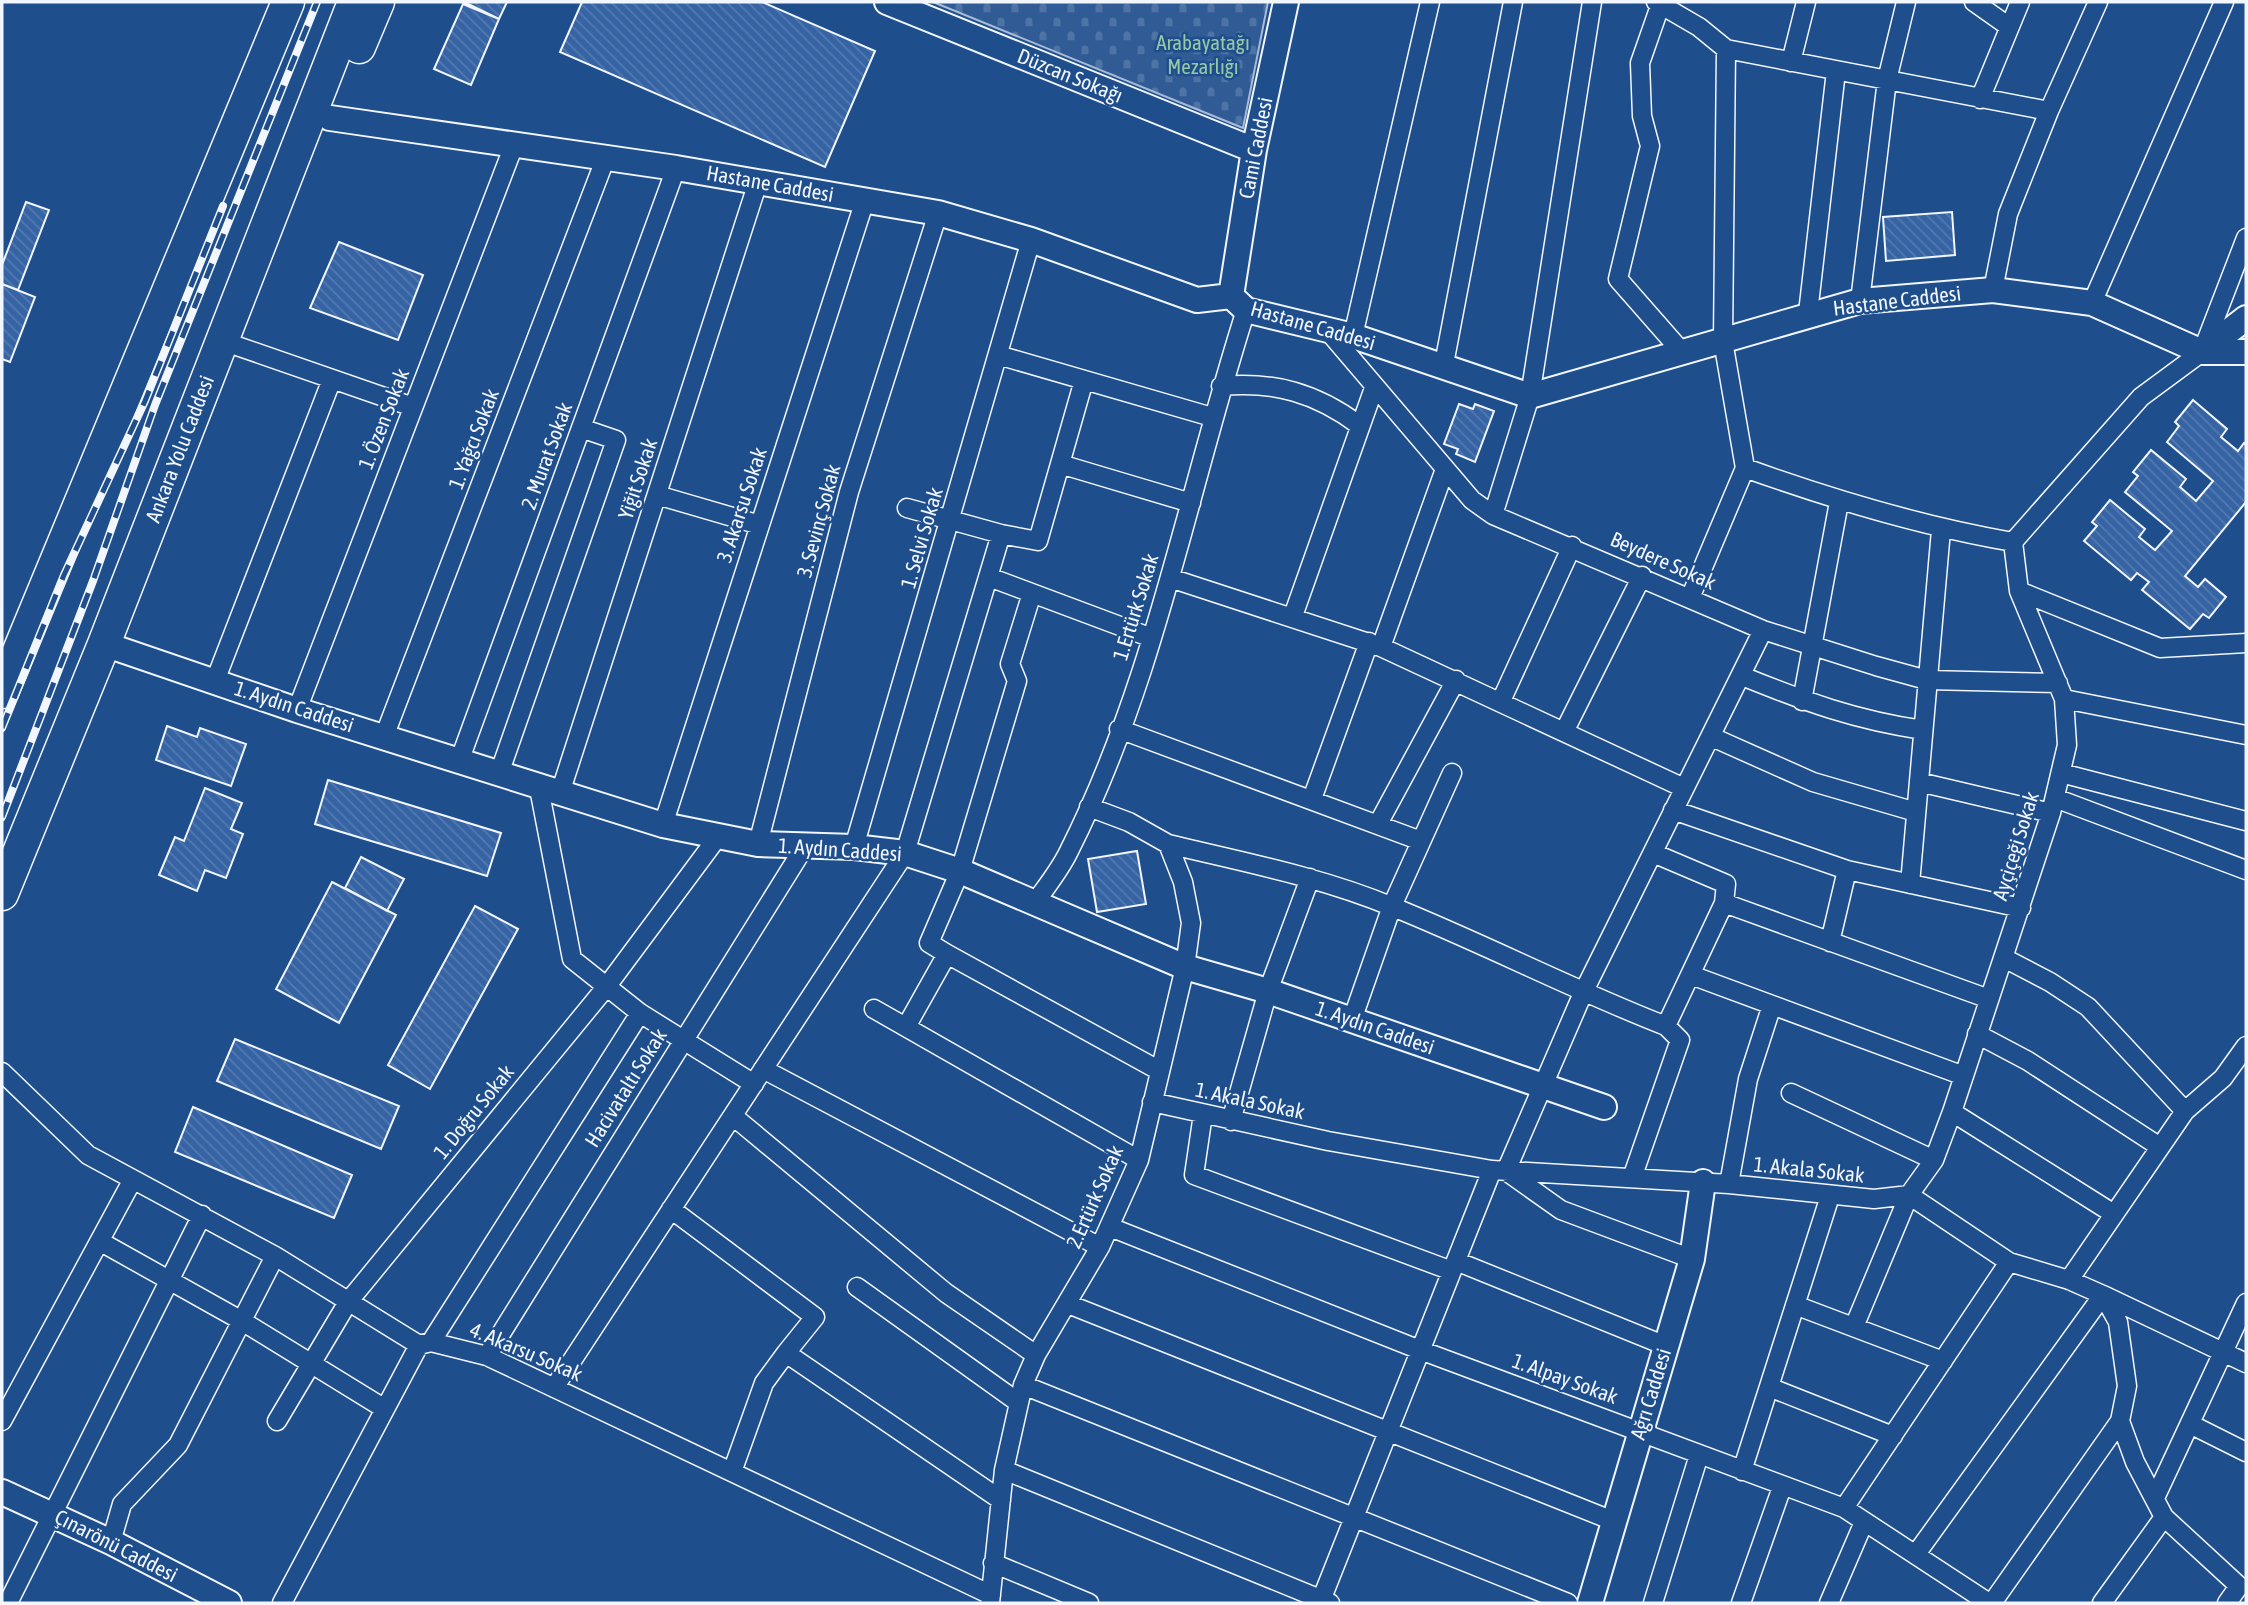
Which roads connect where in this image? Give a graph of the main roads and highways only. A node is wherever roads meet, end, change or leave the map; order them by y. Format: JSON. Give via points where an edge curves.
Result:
{"nodes":[{"id":1,"x":269,"y":2,"type":"edge"},
{"id":2,"x":288,"y":2,"type":"edge"},
{"id":3,"x":354,"y":2,"type":"edge"},
{"id":4,"x":378,"y":2,"type":"edge"},
{"id":5,"x":1286,"y":2,"type":"edge"},
{"id":6,"x":896,"y":4,"type":"edge"},
{"id":7,"x":330,"y":118,"type":"junction"},
{"id":8,"x":1254,"y":150,"type":"junction"},
{"id":9,"x":1238,"y":303,"type":"junction"},
{"id":10,"x":2246,"y":318,"type":"edge"},
{"id":11,"x":2202,"y":352,"type":"junction"},
{"id":12,"x":2246,"y":352,"type":"edge"},
{"id":13,"x":28,"y":628,"type":"junction"},
{"id":14,"x":104,"y":644,"type":"junction"},
{"id":15,"x":2,"y":692,"type":"edge"},
{"id":16,"x":2,"y":894,"type":"edge"},
{"id":17,"x":1604,"y":1107,"type":"dead end"},
{"id":18,"x":1703,"y":1182,"type":"road end"},
{"id":19,"x":2,"y":1492,"type":"edge"},
{"id":20,"x":229,"y":1603,"type":"edge"},
{"id":21,"x":1590,"y":1603,"type":"edge"}],
"edges":[{"from":1,"to":13,"type":"highway","via":[[91,422]]},
{"from":2,"to":13,"type":"highway"},
{"from":3,"to":14,"type":"highway","name":"Ankara Yolu Caddesi"},
{"from":4,"to":7,"type":"highway"},
{"from":5,"to":8,"type":"main road","name":"Cami Caddesi"},
{"from":6,"to":8,"type":"main road","name":"Düzcan Sokağı"},
{"from":7,"to":9,"type":"main road","name":"Hastane Caddesi","via":[[606,157],[938,213],[1031,240],[1197,300]]},
{"from":7,"to":14,"type":"highway","via":[[188,463]]},
{"from":8,"to":9,"type":"main road","name":"Cami Caddesi"},
{"from":9,"to":11,"type":"main road","name":"Hastane Caddesi","via":[[1444,364],[1530,396],[1860,301],[1993,290],[2092,303]]},
{"from":10,"to":11,"type":"main road"},
{"from":11,"to":12,"type":"main road","name":"Hastane Caddesi"},
{"from":13,"to":15,"type":"highway"},
{"from":14,"to":16,"type":"highway","name":"Ankara Yolu Caddesi"},
{"from":14,"to":17,"type":"main road","name":"1. Aydın Caddesi","via":[[663,825],[758,844],[905,853],[960,871],[1185,967],[1268,991]]},
{"from":18,"to":21,"type":"main road","name":"Ağrı Caddesi","via":[[1692,1259]]},
{"from":19,"to":20,"type":"main road","name":"Çınarönü Caddesi"}]}
